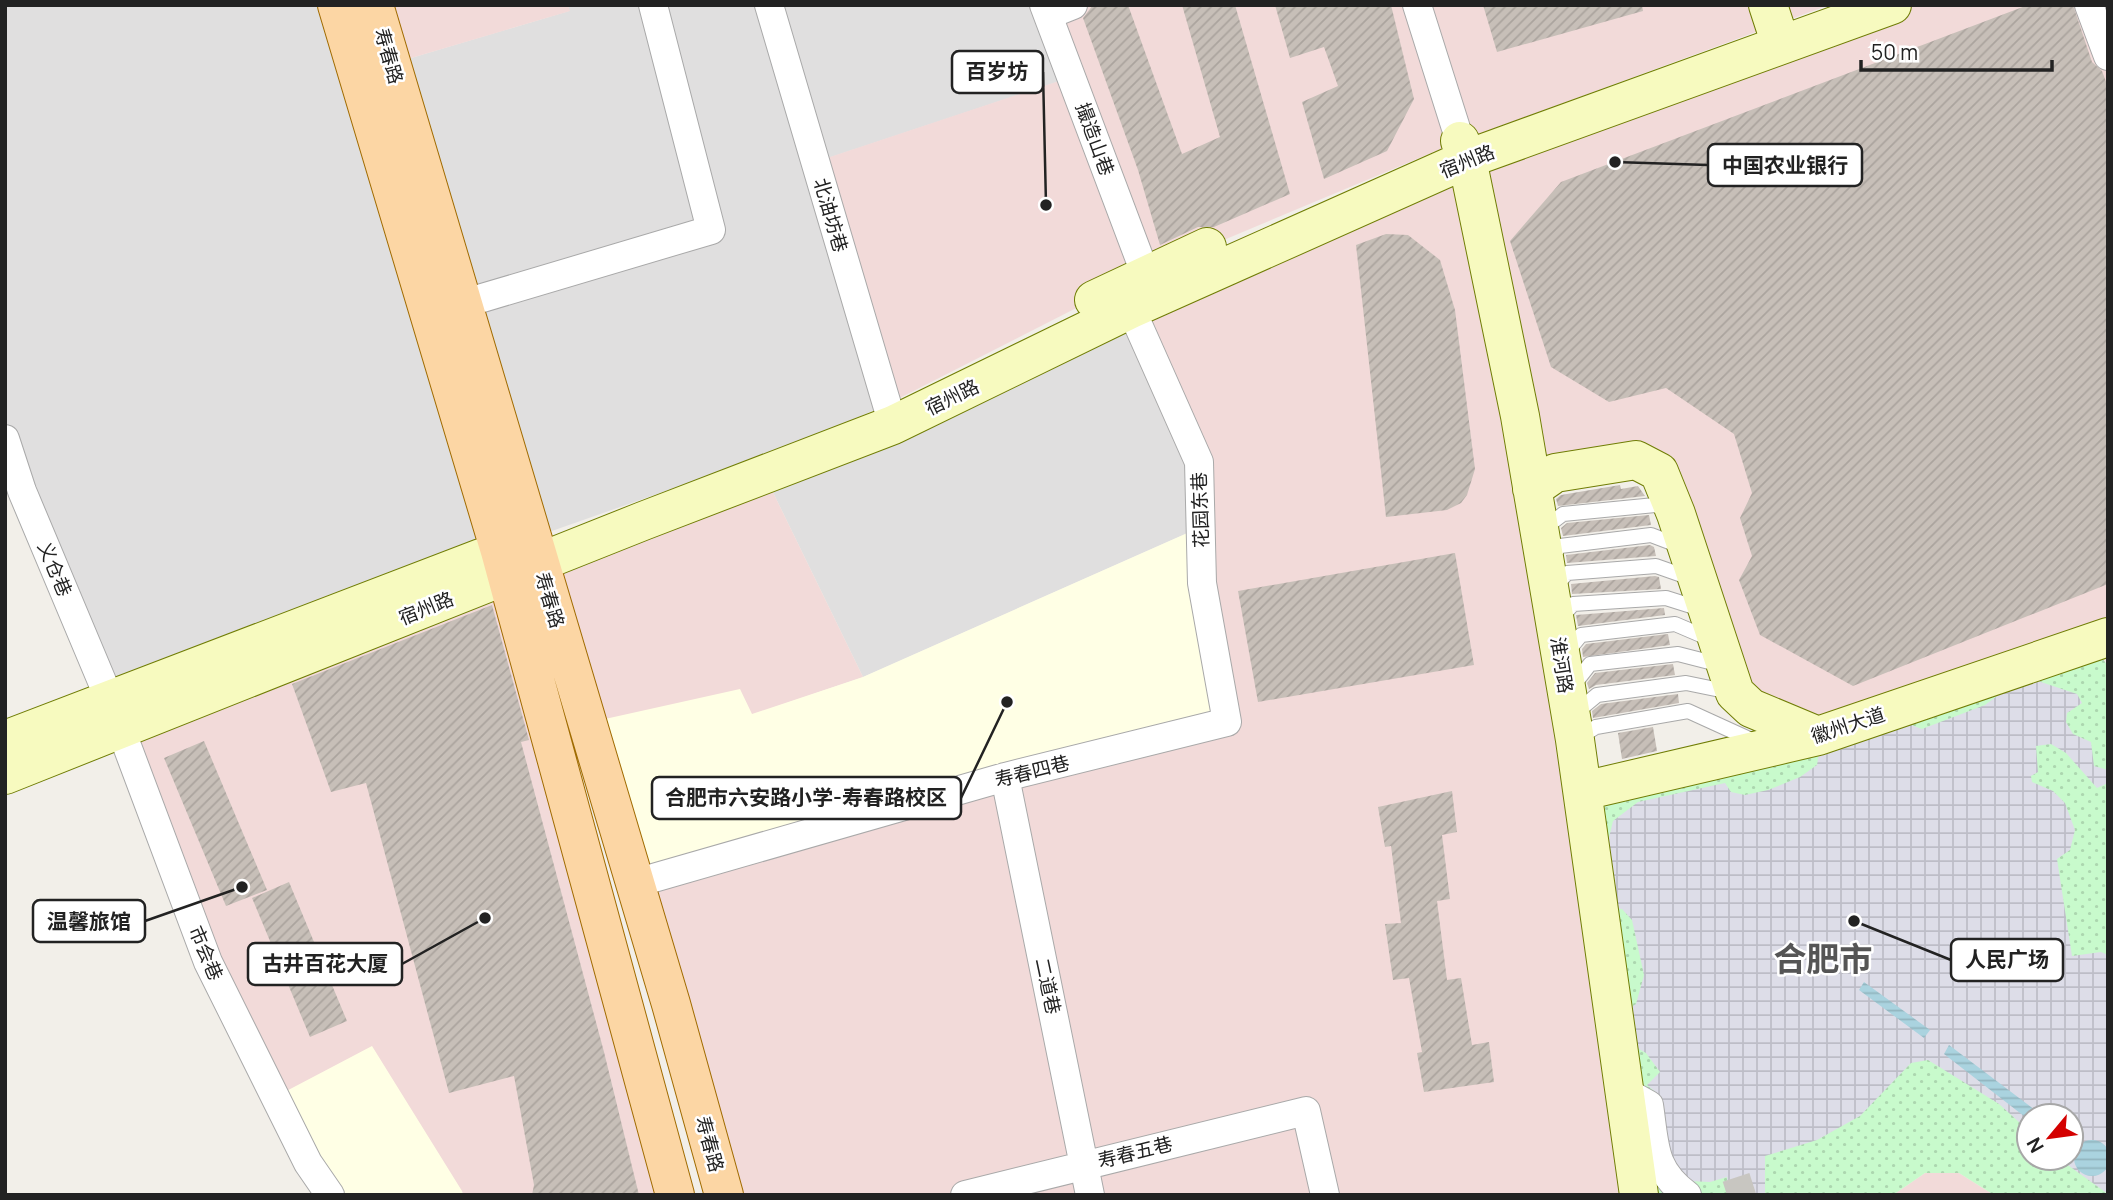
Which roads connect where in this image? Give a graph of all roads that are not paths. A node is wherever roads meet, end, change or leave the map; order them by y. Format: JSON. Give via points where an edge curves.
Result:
{"nodes":[{"id":1,"x":337,"y":5,"type":"edge"},
{"id":2,"x":374,"y":5,"type":"edge"},
{"id":3,"x":653,"y":5,"type":"edge"},
{"id":4,"x":769,"y":5,"type":"edge"},
{"id":5,"x":1417,"y":5,"type":"edge"},
{"id":6,"x":1829,"y":5,"type":"edge"},
{"id":7,"x":1892,"y":5,"type":"edge"},
{"id":8,"x":2089,"y":5,"type":"edge"},
{"id":9,"x":1055,"y":8,"type":"edge"},
{"id":10,"x":1774,"y":24,"type":"edge"},
{"id":11,"x":2108,"y":56,"type":"edge"},
{"id":12,"x":1464,"y":150,"type":"junction"},
{"id":13,"x":1145,"y":273,"type":"junction"},
{"id":14,"x":462,"y":304,"type":"junction"},
{"id":15,"x":1132,"y":309,"type":"junction"},
{"id":16,"x":889,"y":415,"type":"junction"},
{"id":17,"x":5,"y":439,"type":"edge"},
{"id":18,"x":1532,"y":489,"type":"junction"},
{"id":19,"x":519,"y":557,"type":"junction"},
{"id":20,"x":1706,"y":608,"type":"junction"},
{"id":21,"x":2108,"y":637,"type":"edge"},
{"id":22,"x":1558,"y":641,"type":"junction"},
{"id":23,"x":115,"y":714,"type":"junction"},
{"id":24,"x":1227,"y":722,"type":"joint"},
{"id":25,"x":1818,"y":736,"type":"junction"},
{"id":26,"x":5,"y":740,"type":"edge"},
{"id":27,"x":1767,"y":747,"type":"junction"},
{"id":28,"x":5,"y":775,"type":"edge"},
{"id":29,"x":1005,"y":777,"type":"junction"},
{"id":30,"x":1583,"y":792,"type":"junction"},
{"id":31,"x":636,"y":883,"type":"junction"},
{"id":32,"x":1625,"y":1091,"type":"junction"},
{"id":33,"x":1085,"y":1164,"type":"junction"},
{"id":34,"x":330,"y":1195,"type":"edge"},
{"id":35,"x":675,"y":1195,"type":"edge"},
{"id":36,"x":724,"y":1195,"type":"edge"},
{"id":37,"x":964,"y":1195,"type":"edge"},
{"id":38,"x":1090,"y":1195,"type":"edge"},
{"id":39,"x":1325,"y":1195,"type":"edge"},
{"id":40,"x":1639,"y":1195,"type":"edge"},
{"id":41,"x":1687,"y":1195,"type":"edge"}],
"edges":[{"from":1,"to":19,"type":"main road","name":"寿春路"},
{"from":2,"to":14,"type":"main road","name":"寿春路"},
{"from":3,"to":14,"type":"street","via":[[711,230]]},
{"from":4,"to":16,"type":"street","name":"北油坊巷"},
{"from":5,"to":12,"type":"street"},
{"from":6,"to":10,"type":"main road","name":"宿州路"},
{"from":7,"to":10,"type":"main road","name":"宿州路"},
{"from":8,"to":11,"type":"street"},
{"from":9,"to":13,"type":"street","name":"撮造山巷"},
{"from":10,"to":12,"type":"main road","name":"宿州路"},
{"from":12,"to":13,"type":"main road","name":"宿州路"},
{"from":12,"to":15,"type":"main road","name":"宿州路"},
{"from":12,"to":18,"type":"main road"},
{"from":13,"to":16,"type":"main road","name":"宿州路"},
{"from":14,"to":19,"type":"main road","name":"寿春路"},
{"from":15,"to":16,"type":"main road","name":"宿州路"},
{"from":15,"to":24,"type":"street","name":"花园东巷","via":[[1199,462],[1202,583]]},
{"from":16,"to":19,"type":"main road","name":"宿州路"},
{"from":17,"to":23,"type":"street","name":"义仓巷","via":[[22,491]]},
{"from":18,"to":20,"type":"main road","via":[[1555,473],[1636,460],[1659,472]]},
{"from":18,"to":22,"type":"main road"},
{"from":19,"to":23,"type":"main road","name":"宿州路"},
{"from":19,"to":31,"type":"main road","name":"寿春路"},
{"from":19,"to":35,"type":"main road","name":"寿春路"},
{"from":20,"to":22,"type":"lane","via":[[1675,624]]},
{"from":20,"to":22,"type":"lane","via":[[1666,598],[1573,604]]},
{"from":20,"to":22,"type":"lane","via":[[1678,654],[1590,664]]},
{"from":20,"to":22,"type":"lane","via":[[1656,566],[1567,573]]},
{"from":20,"to":22,"type":"lane","via":[[1686,683],[1597,695]]},
{"from":20,"to":22,"type":"lane","via":[[1651,535],[1560,546]]},
{"from":20,"to":22,"type":"lane","via":[[1655,505],[1563,514]]},
{"from":20,"to":25,"type":"main road","via":[[1751,708]]},
{"from":21,"to":25,"type":"main road","name":"徽州大道"},
{"from":22,"to":27,"type":"lane","via":[[1596,727],[1688,711]]},
{"from":22,"to":30,"type":"main road"},
{"from":23,"to":26,"type":"main road","name":"宿州路"},
{"from":23,"to":28,"type":"main road","name":"宿州路"},
{"from":23,"to":34,"type":"street","name":"市会巷","via":[[208,962],[308,1163]]},
{"from":24,"to":29,"type":"street","name":"寿春四巷"},
{"from":25,"to":27,"type":"main road","name":"徽州大道"},
{"from":27,"to":30,"type":"main road","name":"徽州大道"},
{"from":29,"to":31,"type":"street","name":"寿春四巷"},
{"from":29,"to":33,"type":"street","name":"二道巷"},
{"from":30,"to":32,"type":"main road"},
{"from":31,"to":36,"type":"main road","name":"寿春路"},
{"from":32,"to":40,"type":"main road"},
{"from":32,"to":41,"type":"street","via":[[1649,1105],[1659,1167]]},
{"from":33,"to":37,"type":"street","name":"寿春五巷"},
{"from":33,"to":38,"type":"street","name":"二道巷"},
{"from":33,"to":39,"type":"street","name":"寿春五巷","via":[[1306,1111]]}]}
